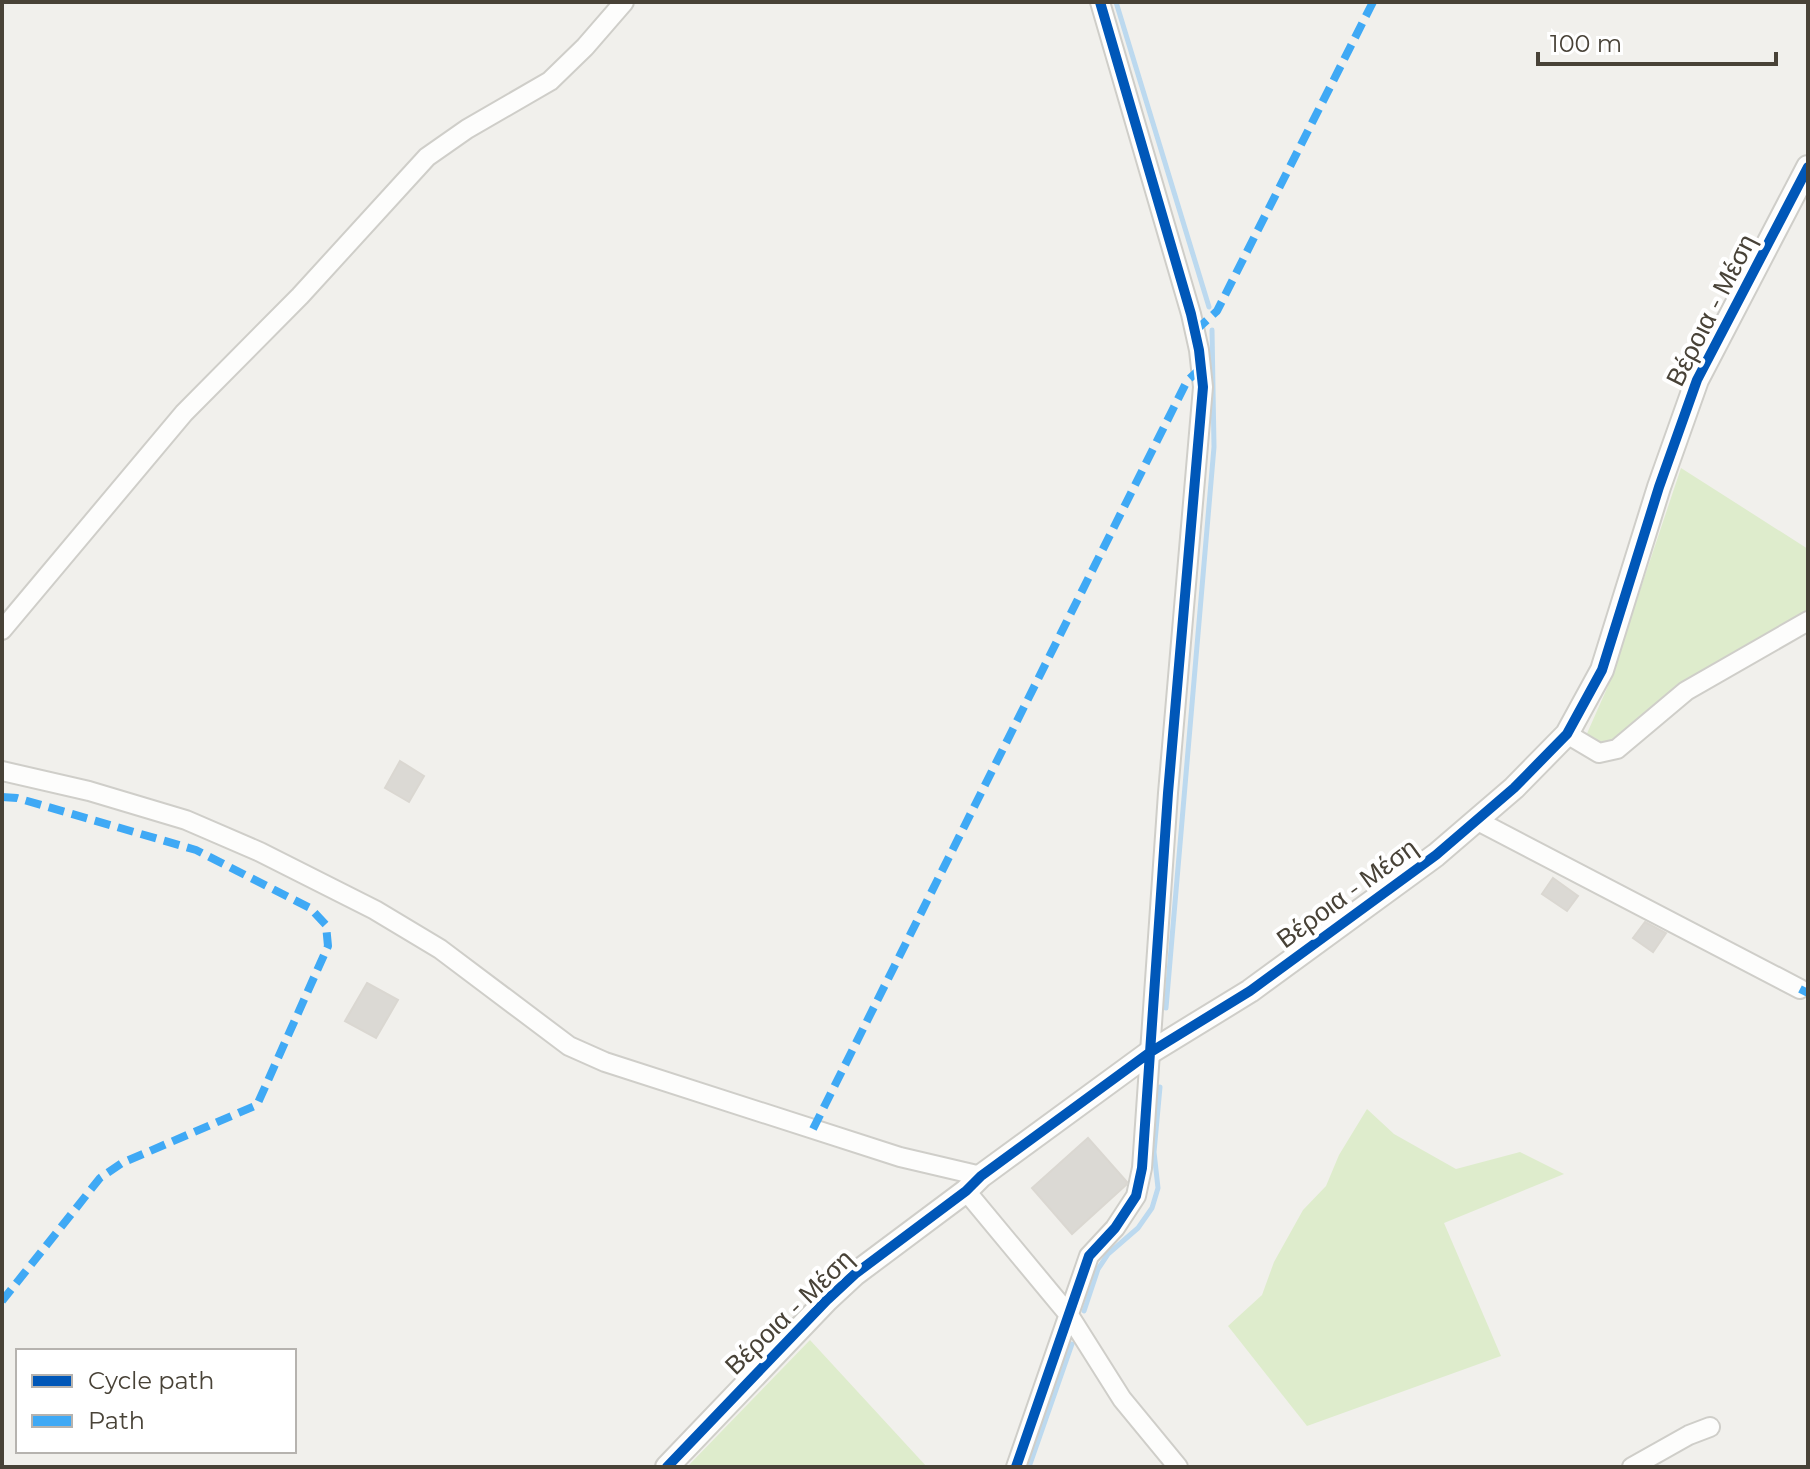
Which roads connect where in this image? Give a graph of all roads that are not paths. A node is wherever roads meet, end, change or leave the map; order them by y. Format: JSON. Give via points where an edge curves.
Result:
{"nodes":[{"id":1,"x":624,"y":2,"type":"edge"},
{"id":2,"x":1100,"y":2,"type":"edge"},
{"id":3,"x":1808,"y":167,"type":"edge"},
{"id":4,"x":1808,"y":621,"type":"edge"},
{"id":5,"x":2,"y":630,"type":"edge"},
{"id":6,"x":1567,"y":734,"type":"junction"},
{"id":7,"x":2,"y":771,"type":"edge"},
{"id":8,"x":1476,"y":820,"type":"junction"},
{"id":9,"x":1800,"y":989,"type":"dead end"},
{"id":10,"x":1149,"y":1053,"type":"junction"},
{"id":11,"x":974,"y":1184,"type":"junction"},
{"id":12,"x":1069,"y":1315,"type":"junction"},
{"id":13,"x":1710,"y":1427,"type":"dead end"},
{"id":14,"x":667,"y":1467,"type":"edge"},
{"id":15,"x":1016,"y":1467,"type":"edge"},
{"id":16,"x":1178,"y":1467,"type":"edge"},
{"id":17,"x":1632,"y":1467,"type":"edge"}],
"edges":[{"from":1,"to":5,"type":"street","via":[[550,81],[427,157],[184,413]]},
{"from":2,"to":10,"type":"street","via":[[1187,299],[1203,387]]},
{"from":3,"to":6,"type":"street","name":"Βέροια - Μέση","via":[[1697,380],[1602,670]]},
{"from":4,"to":6,"type":"street","via":[[1686,691],[1617,749],[1599,753]]},
{"from":6,"to":8,"type":"street","name":"Βέροια - Μέση"},
{"from":7,"to":11,"type":"street","via":[[186,820],[260,852],[427,941],[569,1046],[605,1062]]},
{"from":8,"to":9,"type":"street"},
{"from":8,"to":10,"type":"street","name":"Βέροια - Μέση","via":[[1250,991]]},
{"from":10,"to":11,"type":"street","name":"Βέροια - Μέση"},
{"from":10,"to":12,"type":"street","via":[[1136,1196],[1089,1256]]},
{"from":11,"to":12,"type":"street"},
{"from":11,"to":14,"type":"street","name":"Βέροια - Μέση","via":[[836,1292]]},
{"from":12,"to":15,"type":"street"},
{"from":12,"to":16,"type":"street","via":[[1122,1399]]},
{"from":13,"to":17,"type":"street"}]}
